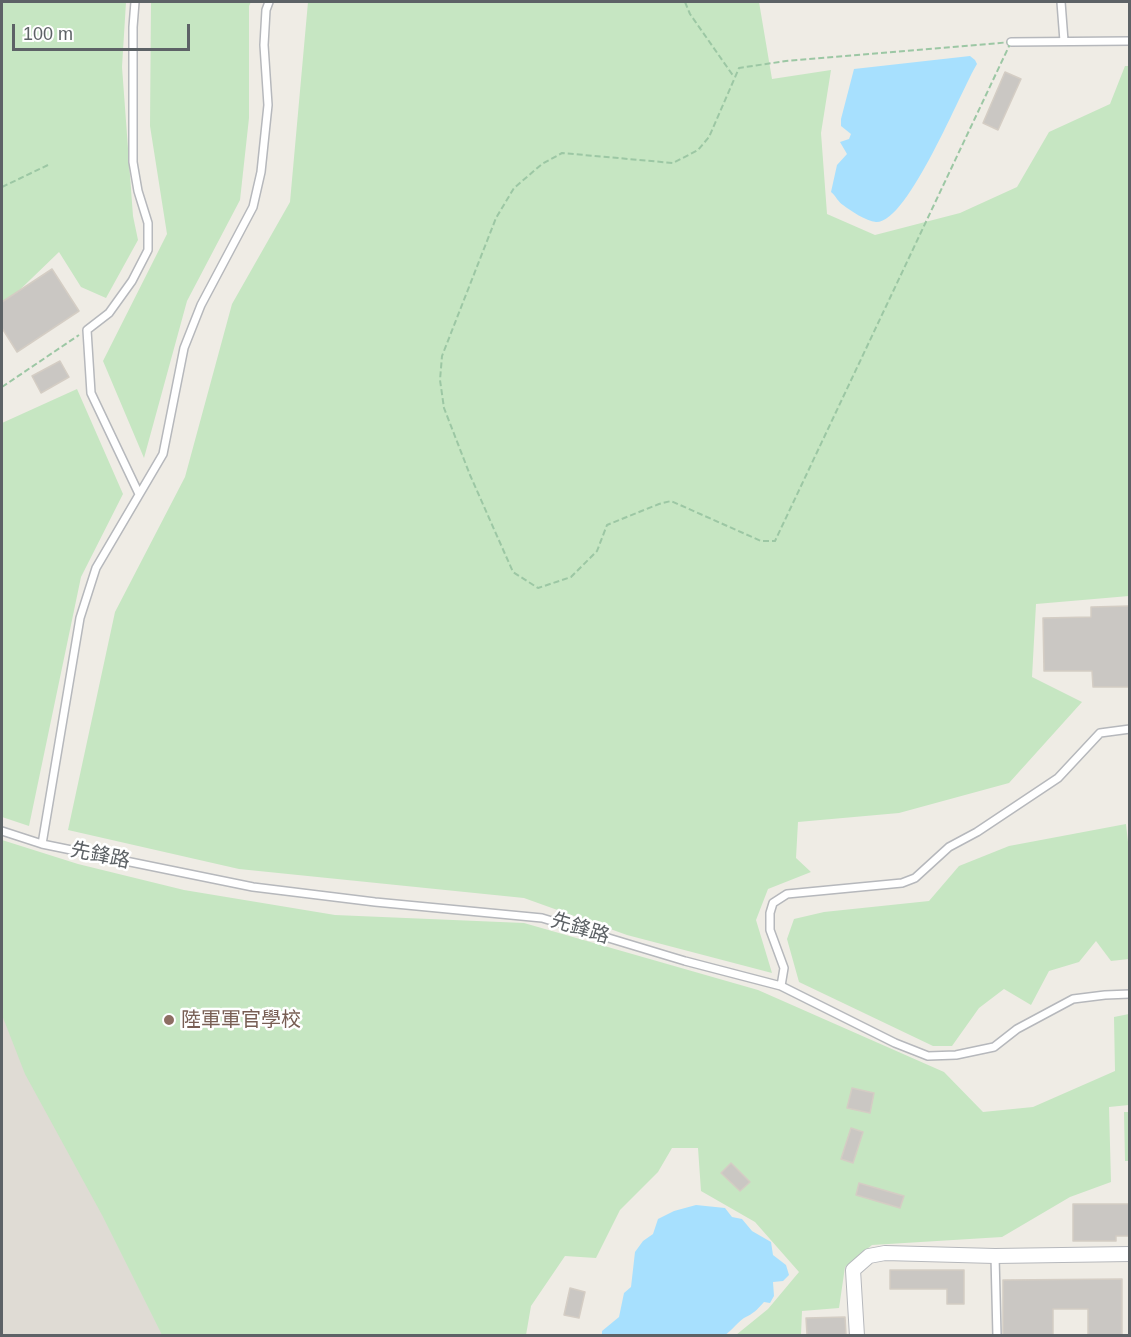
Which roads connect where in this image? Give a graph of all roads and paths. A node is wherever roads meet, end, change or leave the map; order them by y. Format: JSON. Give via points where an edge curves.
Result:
{"nodes":[{"id":1,"x":135,"y":2,"type":"edge"},
{"id":2,"x":269,"y":2,"type":"edge"},
{"id":3,"x":685,"y":2,"type":"edge"},
{"id":4,"x":1061,"y":2,"type":"edge"},
{"id":5,"x":1064,"y":41,"type":"junction"},
{"id":6,"x":1130,"y":41,"type":"edge"},
{"id":7,"x":1011,"y":42,"type":"junction"},
{"id":8,"x":735,"y":78,"type":"junction"},
{"id":9,"x":48,"y":165,"type":"dead end"},
{"id":10,"x":2,"y":187,"type":"edge"},
{"id":11,"x":87,"y":330,"type":"junction"},
{"id":12,"x":2,"y":387,"type":"edge"},
{"id":13,"x":139,"y":494,"type":"junction"},
{"id":14,"x":1130,"y":729,"type":"edge"},
{"id":15,"x":2,"y":831,"type":"edge"},
{"id":16,"x":42,"y":844,"type":"junction"},
{"id":17,"x":781,"y":986,"type":"junction"},
{"id":18,"x":1130,"y":994,"type":"edge"},
{"id":19,"x":1130,"y":1254,"type":"edge"},
{"id":20,"x":995,"y":1256,"type":"junction"},
{"id":21,"x":857,"y":1335,"type":"edge"},
{"id":22,"x":997,"y":1335,"type":"edge"}],
"edges":[{"from":1,"to":11,"type":"lane","via":[[133,162],[148,223],[148,250],[110,313]]},
{"from":2,"to":13,"type":"lane","via":[[264,45],[268,105],[253,207],[201,305],[184,348],[163,454]]},
{"from":3,"to":8,"type":"path"},
{"from":4,"to":5,"type":"lane"},
{"from":5,"to":6,"type":"lane"},
{"from":5,"to":7,"type":"lane"},
{"from":7,"to":8,"type":"path","via":[[786,61],[740,68]]},
{"from":7,"to":8,"type":"path","via":[[775,541],[761,541],[671,501],[607,525],[597,551],[572,577],[538,588],[513,572],[470,475],[444,408],[442,356],[496,218],[514,188],[562,153],[673,163],[698,150],[709,137]]},
{"from":9,"to":10,"type":"path"},
{"from":11,"to":12,"type":"path"},
{"from":11,"to":13,"type":"lane","via":[[91,393]]},
{"from":13,"to":16,"type":"lane","via":[[96,568],[80,618]]},
{"from":14,"to":17,"type":"lane","via":[[1100,733],[1058,778],[949,847],[915,878],[902,883],[787,894],[773,903],[770,930],[784,968]]},
{"from":15,"to":16,"type":"lane","name":"先鋒路"},
{"from":16,"to":17,"type":"lane","name":"先鋒路","via":[[253,887],[542,918]]},
{"from":17,"to":18,"type":"lane","name":"先鋒路","via":[[928,1056],[994,1047],[1017,1029],[1073,999]]},
{"from":19,"to":20,"type":"street"},
{"from":20,"to":21,"type":"street","via":[[869,1256],[853,1270]]},
{"from":20,"to":22,"type":"lane"}]}
